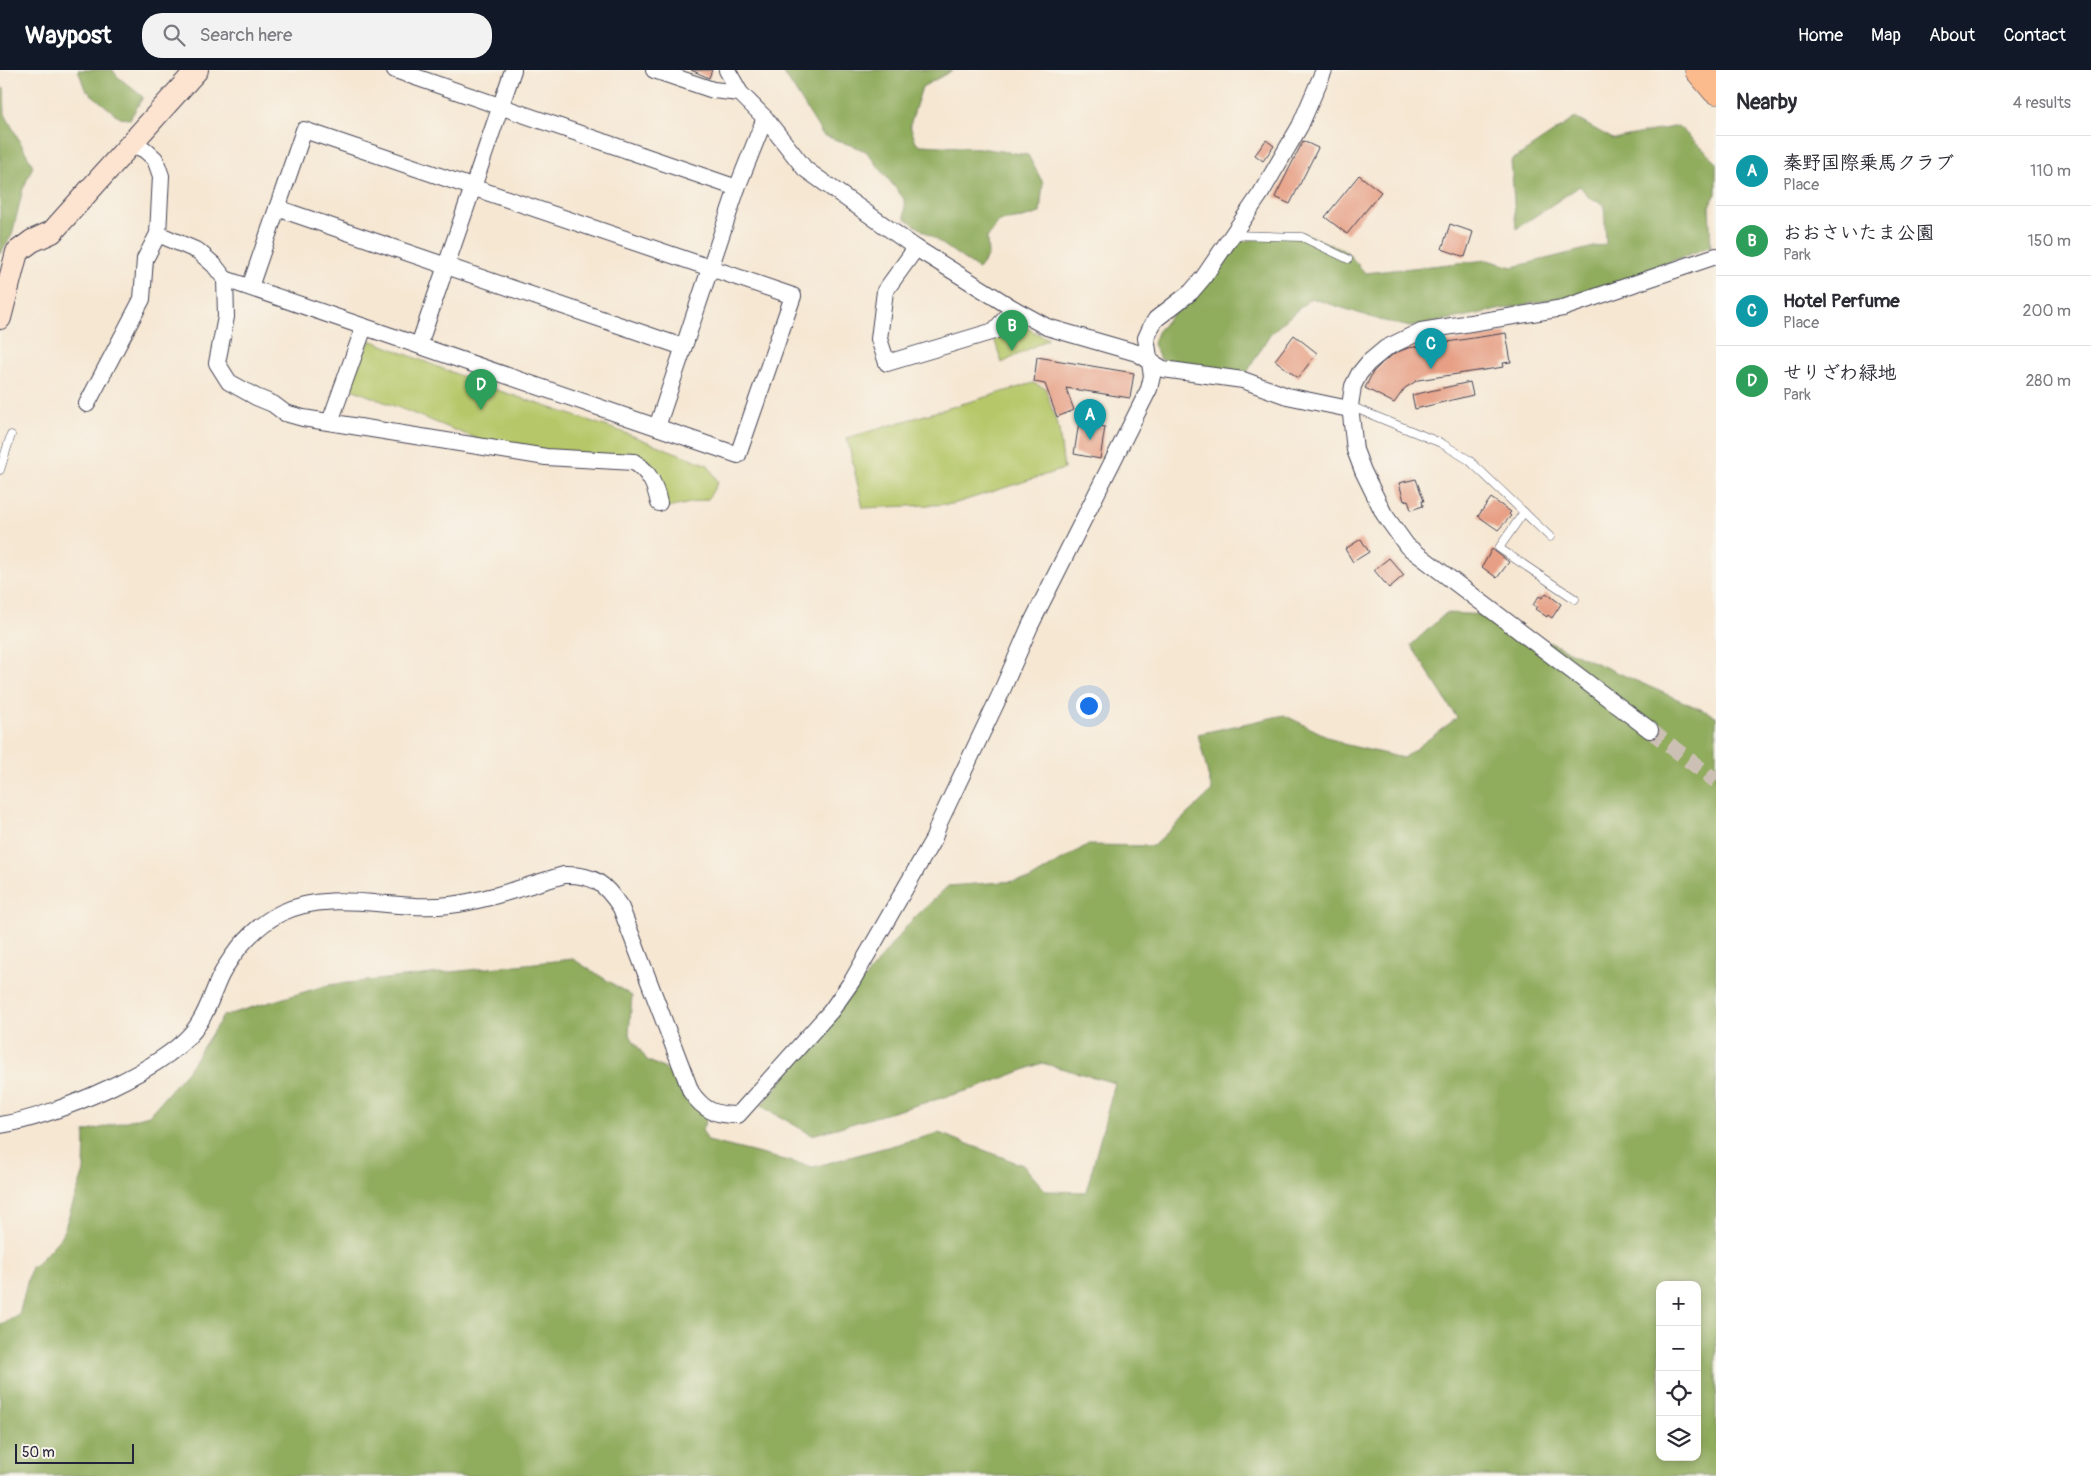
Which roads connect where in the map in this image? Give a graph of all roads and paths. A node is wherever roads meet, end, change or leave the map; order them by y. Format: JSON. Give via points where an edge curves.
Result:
{"nodes":[{"id":1,"x":197,"y":70,"type":"edge"},
{"id":2,"x":395,"y":70,"type":"edge"},
{"id":3,"x":513,"y":70,"type":"edge"},
{"id":4,"x":654,"y":70,"type":"edge"},
{"id":5,"x":727,"y":70,"type":"edge"},
{"id":6,"x":1324,"y":70,"type":"edge"},
{"id":7,"x":1699,"y":70,"type":"edge"},
{"id":8,"x":1716,"y":90,"type":"edge"},
{"id":9,"x":740,"y":92,"type":"junction"},
{"id":10,"x":500,"y":106,"type":"junction"},
{"id":11,"x":765,"y":118,"type":"junction"},
{"id":12,"x":130,"y":143,"type":"junction"},
{"id":13,"x":473,"y":187,"type":"junction"},
{"id":14,"x":737,"y":188,"type":"junction"},
{"id":15,"x":277,"y":208,"type":"junction"},
{"id":16,"x":158,"y":234,"type":"junction"},
{"id":17,"x":1232,"y":235,"type":"junction"},
{"id":18,"x":916,"y":248,"type":"junction"},
{"id":19,"x":1716,"y":256,"type":"edge"},
{"id":20,"x":1348,"y":259,"type":"dead end"},
{"id":21,"x":446,"y":266,"type":"junction"},
{"id":22,"x":712,"y":268,"type":"junction"},
{"id":23,"x":225,"y":279,"type":"junction"},
{"id":24,"x":250,"y":287,"type":"junction"},
{"id":25,"x":1014,"y":309,"type":"junction"},
{"id":26,"x":0,"y":318,"type":"edge"},
{"id":27,"x":364,"y":327,"type":"junction"},
{"id":28,"x":419,"y":345,"type":"junction"},
{"id":29,"x":683,"y":347,"type":"junction"},
{"id":30,"x":1149,"y":360,"type":"junction"},
{"id":31,"x":87,"y":404,"type":"dead end"},
{"id":32,"x":1349,"y":407,"type":"junction"},
{"id":33,"x":330,"y":422,"type":"junction"},
{"id":34,"x":657,"y":427,"type":"junction"},
{"id":35,"x":12,"y":435,"type":"dead end"},
{"id":36,"x":0,"y":470,"type":"edge"},
{"id":37,"x":659,"y":503,"type":"dead end"},
{"id":38,"x":1524,"y":512,"type":"junction"},
{"id":39,"x":1550,"y":537,"type":"dead end"},
{"id":40,"x":1575,"y":599,"type":"dead end"},
{"id":41,"x":1650,"y":730,"type":"tunnel mouth"},
{"id":42,"x":0,"y":1125,"type":"edge"}],
"edges":[{"from":1,"to":12,"type":"street"},
{"from":2,"to":10,"type":"street"},
{"from":3,"to":10,"type":"street"},
{"from":4,"to":9,"type":"street","via":[[713,90]]},
{"from":5,"to":9,"type":"street"},
{"from":6,"to":17,"type":"street","via":[[1300,126]]},
{"from":7,"to":8,"type":"highway"},
{"from":9,"to":11,"type":"street"},
{"from":10,"to":13,"type":"street"},
{"from":10,"to":14,"type":"street"},
{"from":11,"to":14,"type":"street"},
{"from":11,"to":18,"type":"street","via":[[804,169]]},
{"from":12,"to":16,"type":"street","via":[[155,159],[161,176]]},
{"from":12,"to":26,"type":"street","via":[[52,232],[17,252]]},
{"from":13,"to":15,"type":"street","via":[[304,130]]},
{"from":13,"to":21,"type":"street"},
{"from":13,"to":22,"type":"street"},
{"from":14,"to":22,"type":"street"},
{"from":15,"to":21,"type":"street"},
{"from":15,"to":24,"type":"street"},
{"from":16,"to":23,"type":"street","via":[[198,251]]},
{"from":16,"to":31,"type":"street","via":[[145,259],[142,299]]},
{"from":17,"to":20,"type":"lane","via":[[1302,237]]},
{"from":17,"to":30,"type":"street","via":[[1191,292],[1168,308],[1151,327],[1146,338]]},
{"from":18,"to":25,"type":"street"},
{"from":18,"to":25,"type":"street","via":[[885,291],[879,339],[887,363],[994,331]]},
{"from":19,"to":32,"type":"street","via":[[1563,308],[1421,331],[1386,348],[1368,363],[1353,386]]},
{"from":21,"to":28,"type":"street"},
{"from":21,"to":29,"type":"street"},
{"from":22,"to":29,"type":"street"},
{"from":22,"to":34,"type":"street","via":[[793,296],[738,455]]},
{"from":23,"to":24,"type":"street"},
{"from":23,"to":33,"type":"street","via":[[226,317],[217,363],[229,382],[285,412]]},
{"from":24,"to":27,"type":"street"},
{"from":25,"to":30,"type":"street","via":[[1047,327],[1137,353]]},
{"from":27,"to":28,"type":"street"},
{"from":27,"to":33,"type":"street"},
{"from":28,"to":34,"type":"street"},
{"from":29,"to":34,"type":"street"},
{"from":30,"to":32,"type":"street","via":[[1163,370],[1243,380],[1287,396]]},
{"from":30,"to":42,"type":"street","via":[[1152,376],[1149,388],[1030,626],[934,838],[852,981],[831,1011],[738,1115],[706,1108],[691,1092],[621,908],[595,879],[564,875],[450,905],[328,902],[297,907],[279,914],[240,946],[221,975],[199,1025],[169,1052],[129,1078],[70,1105],[27,1120]]},
{"from":32,"to":38,"type":"lane","via":[[1441,443],[1469,460]]},
{"from":32,"to":41,"type":"street","via":[[1355,450],[1363,471],[1384,514],[1407,546]]},
{"from":33,"to":37,"type":"street","via":[[546,457],[634,462],[645,469],[655,484]]},
{"from":35,"to":36,"type":"lane"},
{"from":38,"to":39,"type":"lane"},
{"from":38,"to":40,"type":"lane","via":[[1499,548]]}]}
